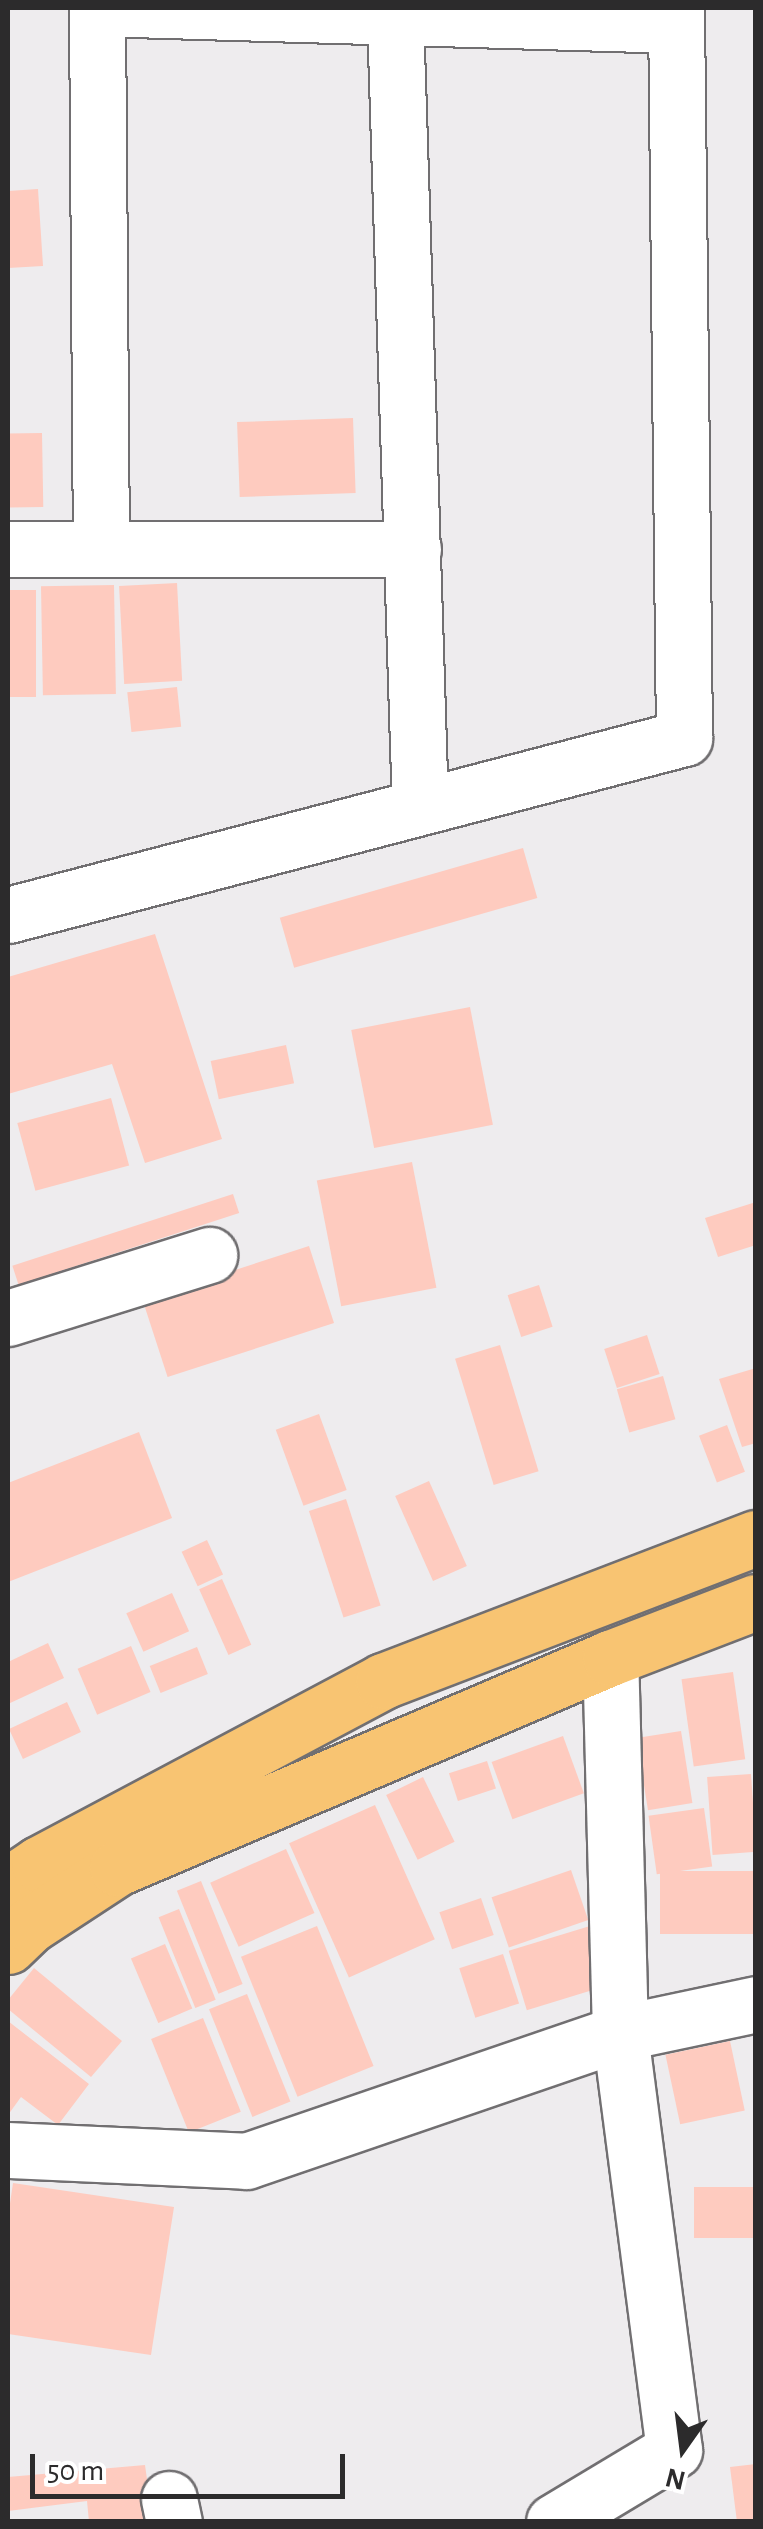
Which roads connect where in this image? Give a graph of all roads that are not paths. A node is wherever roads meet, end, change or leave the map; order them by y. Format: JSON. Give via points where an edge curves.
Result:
{"nodes":[{"id":1,"x":97,"y":8,"type":"edge"},
{"id":2,"x":676,"y":16,"type":"edge"},
{"id":3,"x":396,"y":17,"type":"junction"},
{"id":4,"x":413,"y":548,"type":"junction"},
{"id":5,"x":8,"y":549,"type":"edge"},
{"id":6,"x":101,"y":549,"type":"junction"},
{"id":7,"x":420,"y":807,"type":"junction"},
{"id":8,"x":8,"y":915,"type":"edge"},
{"id":9,"x":209,"y":1255,"type":"dead end"},
{"id":10,"x":8,"y":1318,"type":"edge"},
{"id":11,"x":756,"y":1538,"type":"edge"},
{"id":12,"x":756,"y":1602,"type":"edge"},
{"id":13,"x":610,"y":1658,"type":"junction"},
{"id":14,"x":8,"y":1885,"type":"edge"},
{"id":15,"x":8,"y":1946,"type":"edge"},
{"id":16,"x":756,"y":2004,"type":"edge"},
{"id":17,"x":620,"y":2033,"type":"junction"},
{"id":18,"x":8,"y":2150,"type":"edge"},
{"id":19,"x":554,"y":2522,"type":"edge"}],
"edges":[{"from":1,"to":3,"type":"street"},
{"from":1,"to":6,"type":"street"},
{"from":2,"to":3,"type":"street"},
{"from":2,"to":7,"type":"street","via":[[684,738]]},
{"from":3,"to":4,"type":"street"},
{"from":4,"to":6,"type":"street"},
{"from":4,"to":7,"type":"street"},
{"from":5,"to":6,"type":"street"},
{"from":7,"to":8,"type":"street"},
{"from":9,"to":10,"type":"street"},
{"from":11,"to":14,"type":"highway","via":[[383,1681]]},
{"from":12,"to":13,"type":"highway"},
{"from":13,"to":15,"type":"highway","via":[[117,1868]]},
{"from":13,"to":17,"type":"street"},
{"from":16,"to":17,"type":"street"},
{"from":17,"to":18,"type":"street","via":[[246,2161]]},
{"from":17,"to":19,"type":"street","via":[[674,2450]]}]}
